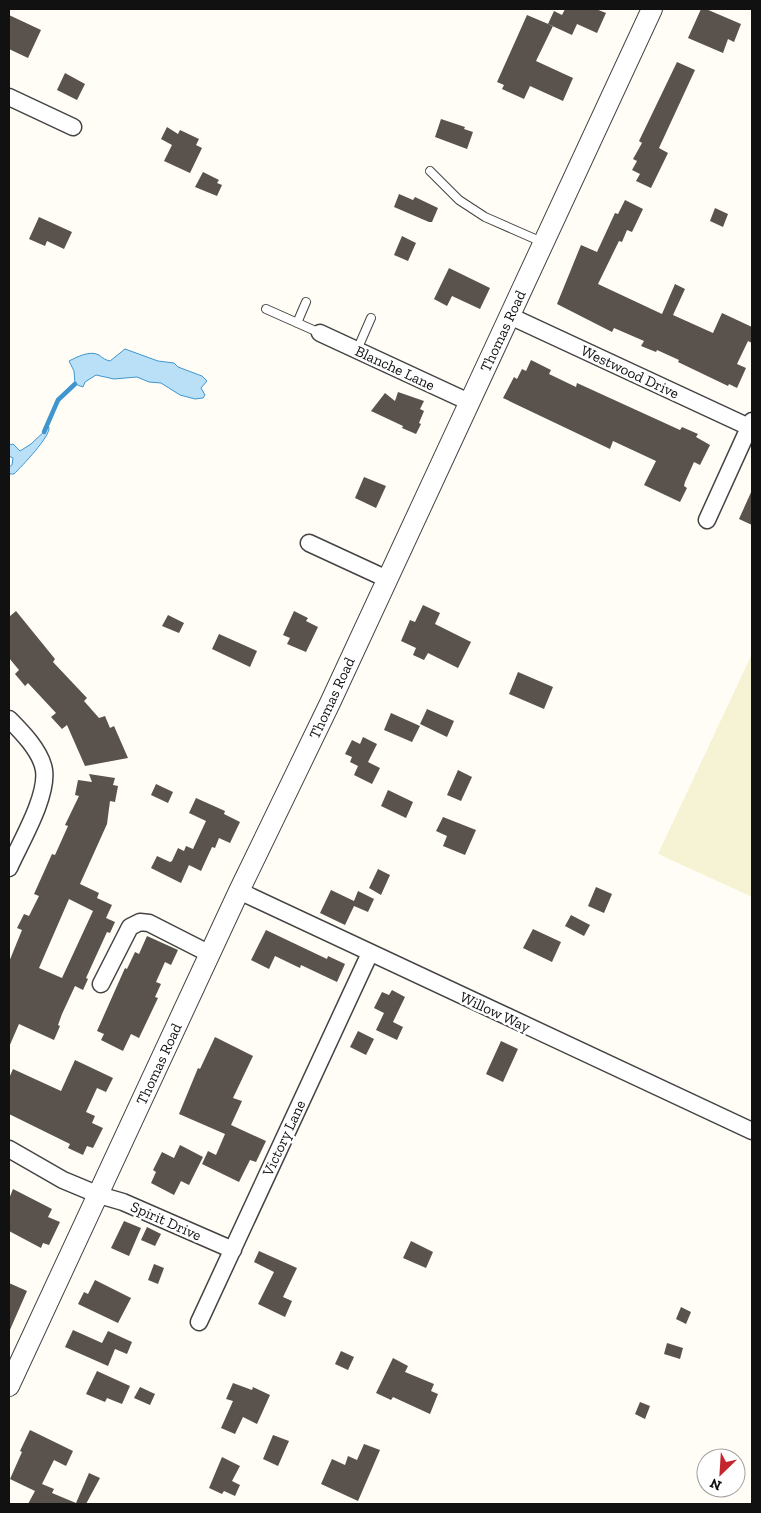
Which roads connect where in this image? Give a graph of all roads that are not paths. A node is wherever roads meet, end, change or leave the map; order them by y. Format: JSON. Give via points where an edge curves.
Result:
{"nodes":[{"id":1,"x":652,"y":9,"type":"edge"},
{"id":2,"x":9,"y":97,"type":"edge"},
{"id":3,"x":73,"y":127,"type":"dead end"},
{"id":4,"x":430,"y":171,"type":"dead end"},
{"id":5,"x":543,"y":243,"type":"junction"},
{"id":6,"x":306,"y":302,"type":"dead end"},
{"id":7,"x":266,"y":309,"type":"dead end"},
{"id":8,"x":510,"y":316,"type":"junction"},
{"id":9,"x":371,"y":318,"type":"dead end"},
{"id":10,"x":297,"y":323,"type":"junction"},
{"id":11,"x":320,"y":334,"type":"joint"},
{"id":12,"x":357,"y":350,"type":"junction"},
{"id":13,"x":469,"y":402,"type":"junction"},
{"id":14,"x":751,"y":424,"type":"edge"},
{"id":15,"x":707,"y":520,"type":"dead end"},
{"id":16,"x":309,"y":543,"type":"dead end"},
{"id":17,"x":388,"y":579,"type":"junction"},
{"id":18,"x":9,"y":719,"type":"edge"},
{"id":19,"x":9,"y":868,"type":"edge"},
{"id":20,"x":239,"y":891,"type":"junction"},
{"id":21,"x":370,"y":953,"type":"junction"},
{"id":22,"x":210,"y":954,"type":"junction"},
{"id":23,"x":102,"y":984,"type":"dead end"},
{"id":24,"x":752,"y":1131,"type":"edge"},
{"id":25,"x":9,"y":1148,"type":"edge"},
{"id":26,"x":98,"y":1195,"type":"junction"},
{"id":27,"x":232,"y":1250,"type":"junction"},
{"id":28,"x":199,"y":1322,"type":"dead end"},
{"id":29,"x":9,"y":1386,"type":"edge"}],
"edges":[{"from":1,"to":5,"type":"street","name":"Thomas Road"},
{"from":2,"to":3,"type":"street"},
{"from":4,"to":5,"type":"lane","via":[[459,200]]},
{"from":5,"to":8,"type":"street","name":"Thomas Road"},
{"from":6,"to":10,"type":"lane"},
{"from":7,"to":10,"type":"lane"},
{"from":8,"to":13,"type":"street","name":"Thomas Road"},
{"from":8,"to":14,"type":"street","name":"Westwood Drive"},
{"from":9,"to":12,"type":"lane"},
{"from":10,"to":11,"type":"lane"},
{"from":11,"to":12,"type":"street","name":"Blanche Lane"},
{"from":12,"to":13,"type":"street","name":"Blanche Lane"},
{"from":13,"to":17,"type":"street","name":"Thomas Road"},
{"from":14,"to":15,"type":"street"},
{"from":16,"to":17,"type":"street"},
{"from":17,"to":20,"type":"street","name":"Thomas Road"},
{"from":18,"to":19,"type":"street","via":[[36,750],[44,769],[42,797]]},
{"from":20,"to":21,"type":"street","name":"Willow Way"},
{"from":20,"to":22,"type":"street","name":"Thomas Road"},
{"from":21,"to":24,"type":"street","name":"Willow Way"},
{"from":21,"to":27,"type":"street","name":"Victory Lane"},
{"from":22,"to":23,"type":"street","via":[[149,922],[140,922],[130,927]]},
{"from":22,"to":26,"type":"street","name":"Thomas Road"},
{"from":25,"to":26,"type":"street","name":"Spirit Drive","via":[[63,1180]]},
{"from":26,"to":27,"type":"street","name":"Spirit Drive","via":[[123,1202]]},
{"from":26,"to":29,"type":"street","name":"Thomas Road"},
{"from":27,"to":28,"type":"street","name":"Victory Lane"}]}
